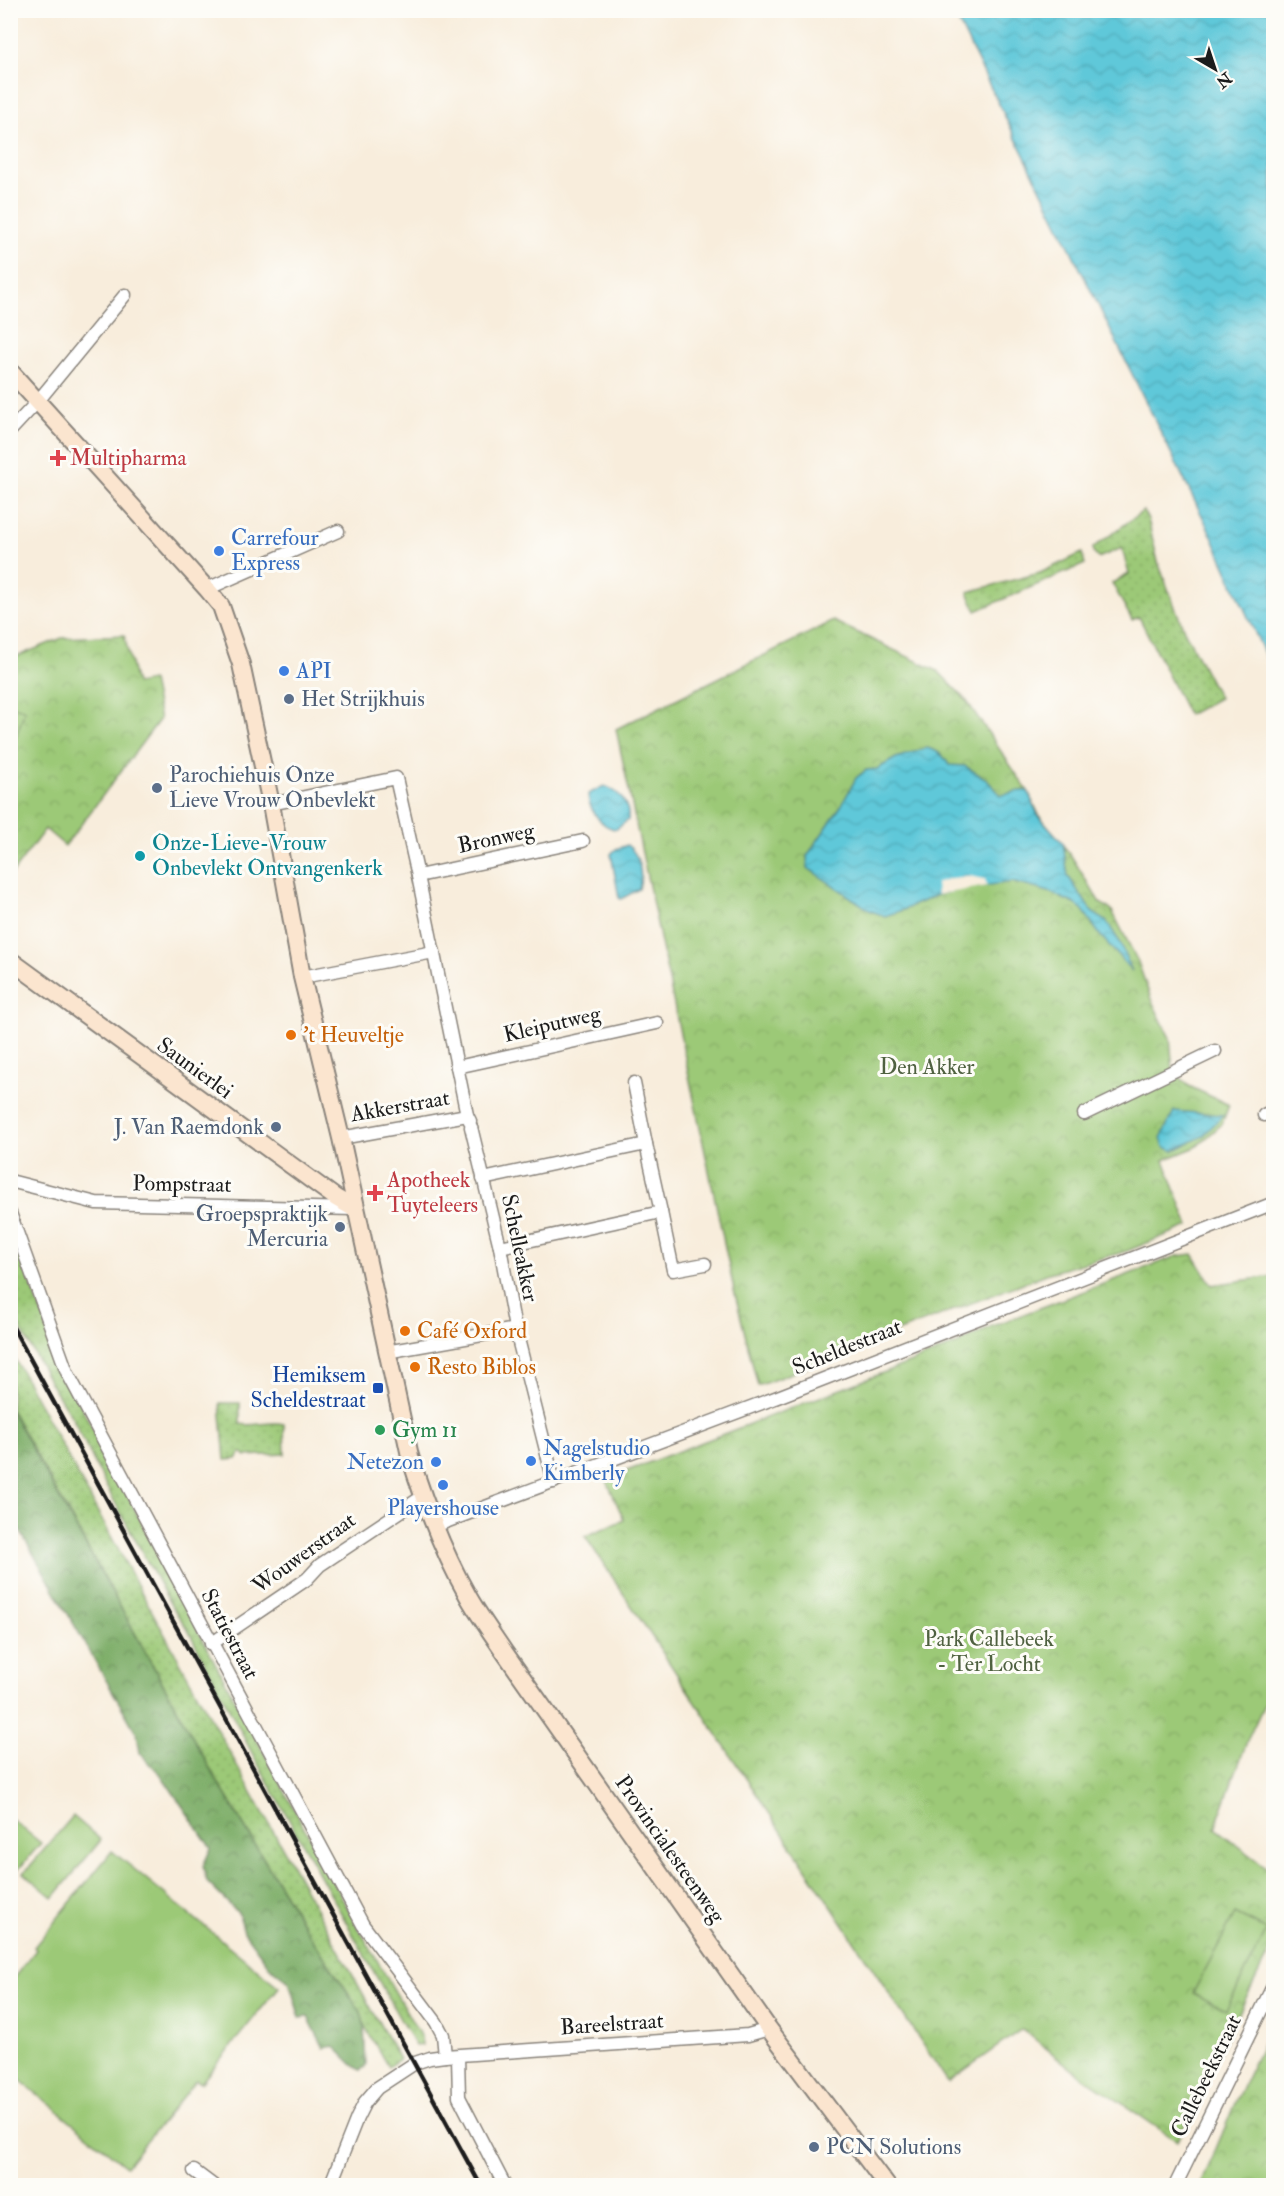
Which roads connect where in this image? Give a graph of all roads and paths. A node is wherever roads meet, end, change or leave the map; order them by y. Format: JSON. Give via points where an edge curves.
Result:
{"nodes":[{"id":1,"x":125,"y":296,"type":"dead end"},
{"id":2,"x":10,"y":371,"type":"edge"},
{"id":3,"x":38,"y":401,"type":"junction"},
{"id":4,"x":10,"y":431,"type":"edge"},
{"id":5,"x":338,"y":531,"type":"dead end"},
{"id":6,"x":207,"y":589,"type":"junction"},
{"id":7,"x":271,"y":804,"type":"junction"},
{"id":8,"x":583,"y":841,"type":"dead end"},
{"id":9,"x":418,"y":876,"type":"junction"},
{"id":10,"x":434,"y":952,"type":"junction"},
{"id":11,"x":10,"y":960,"type":"edge"},
{"id":12,"x":302,"y":977,"type":"junction"},
{"id":13,"x":657,"y":1023,"type":"dead end"},
{"id":14,"x":1215,"y":1051,"type":"dead end"},
{"id":15,"x":457,"y":1067,"type":"junction"},
{"id":16,"x":634,"y":1083,"type":"dead end"},
{"id":17,"x":1084,"y":1114,"type":"dead end"},
{"id":18,"x":469,"y":1121,"type":"junction"},
{"id":19,"x":341,"y":1138,"type":"junction"},
{"id":20,"x":646,"y":1144,"type":"junction"},
{"id":21,"x":483,"y":1179,"type":"junction"},
{"id":22,"x":10,"y":1181,"type":"edge"},
{"id":23,"x":1274,"y":1203,"type":"edge"},
{"id":24,"x":356,"y":1209,"type":"junction"},
{"id":25,"x":661,"y":1212,"type":"junction"},
{"id":26,"x":10,"y":1213,"type":"edge"},
{"id":27,"x":500,"y":1247,"type":"junction"},
{"id":28,"x":705,"y":1264,"type":"dead end"},
{"id":29,"x":516,"y":1329,"type":"junction"},
{"id":30,"x":386,"y":1352,"type":"junction"},
{"id":31,"x":554,"y":1482,"type":"junction"},
{"id":32,"x":422,"y":1497,"type":"junction"},
{"id":33,"x":435,"y":1526,"type":"junction"},
{"id":34,"x":212,"y":1644,"type":"junction"},
{"id":35,"x":1274,"y":1984,"type":"edge"},
{"id":36,"x":769,"y":2029,"type":"junction"},
{"id":37,"x":445,"y":2056,"type":"junction"},
{"id":38,"x":458,"y":2056,"type":"junction"},
{"id":39,"x":194,"y":2171,"type":"dead end"},
{"id":40,"x":214,"y":2186,"type":"edge"},
{"id":41,"x":330,"y":2186,"type":"edge"},
{"id":42,"x":505,"y":2186,"type":"edge"},
{"id":43,"x":887,"y":2186,"type":"edge"},
{"id":44,"x":1175,"y":2186,"type":"edge"}],
"edges":[{"from":1,"to":3,"type":"street"},
{"from":2,"to":3,"type":"main road","name":"Provincialesteenweg"},
{"from":3,"to":4,"type":"street"},
{"from":3,"to":6,"type":"main road","name":"Provincialesteenweg"},
{"from":5,"to":6,"type":"street"},
{"from":6,"to":7,"type":"main road","name":"Provincialesteenweg","via":[[221,606],[241,664]]},
{"from":7,"to":9,"type":"street","name":"Schelleakker","via":[[396,778]]},
{"from":7,"to":12,"type":"main road","name":"Provincialesteenweg"},
{"from":8,"to":9,"type":"street","name":"Bronweg"},
{"from":9,"to":10,"type":"street","name":"Schelleakker"},
{"from":10,"to":12,"type":"street"},
{"from":10,"to":15,"type":"street","name":"Schelleakker"},
{"from":11,"to":24,"type":"main road","name":"Saunierlei"},
{"from":12,"to":19,"type":"main road","name":"Provincialesteenweg"},
{"from":13,"to":15,"type":"street","name":"Kleiputweg"},
{"from":14,"to":17,"type":"street"},
{"from":15,"to":18,"type":"street","name":"Schelleakker"},
{"from":16,"to":20,"type":"street"},
{"from":18,"to":19,"type":"street","name":"Akkerstraat"},
{"from":18,"to":21,"type":"street","name":"Schelleakker"},
{"from":19,"to":24,"type":"main road","name":"Provincialesteenweg"},
{"from":20,"to":21,"type":"street"},
{"from":20,"to":25,"type":"street"},
{"from":21,"to":27,"type":"street","name":"Schelleakker"},
{"from":22,"to":24,"type":"street","name":"Pompstraat","via":[[96,1203]]},
{"from":23,"to":31,"type":"street","name":"Scheldestraat"},
{"from":24,"to":30,"type":"main road","name":"Provincialesteenweg"},
{"from":25,"to":27,"type":"street"},
{"from":25,"to":28,"type":"street","via":[[673,1270]]},
{"from":26,"to":34,"type":"street","name":"Statiestraat","via":[[67,1372]]},
{"from":27,"to":29,"type":"street","name":"Schelleakker"},
{"from":29,"to":30,"type":"street"},
{"from":29,"to":31,"type":"street","name":"Schelleakker"},
{"from":30,"to":32,"type":"main road","name":"Provincialesteenweg"},
{"from":31,"to":33,"type":"street","name":"Scheldestraat"},
{"from":32,"to":33,"type":"main road","name":"Provincialesteenweg"},
{"from":32,"to":34,"type":"street","name":"Wouwerstraat"},
{"from":33,"to":36,"type":"main road","name":"Provincialesteenweg","via":[[470,1599],[499,1643]]},
{"from":34,"to":37,"type":"street","name":"Statiestraat","via":[[363,1925],[436,2022]]},
{"from":35,"to":44,"type":"street","name":"Callebeekstraat"},
{"from":36,"to":38,"type":"street","name":"Bareelstraat","via":[[748,2035]]},
{"from":36,"to":43,"type":"main road","name":"Provincialesteenweg"},
{"from":37,"to":38,"type":"street","name":"Bareelstraat"},
{"from":37,"to":41,"type":"street","name":"Bareelstraat","via":[[415,2063],[377,2088],[357,2118]]},
{"from":38,"to":42,"type":"street","via":[[459,2097]]},
{"from":39,"to":40,"type":"street"}]}
